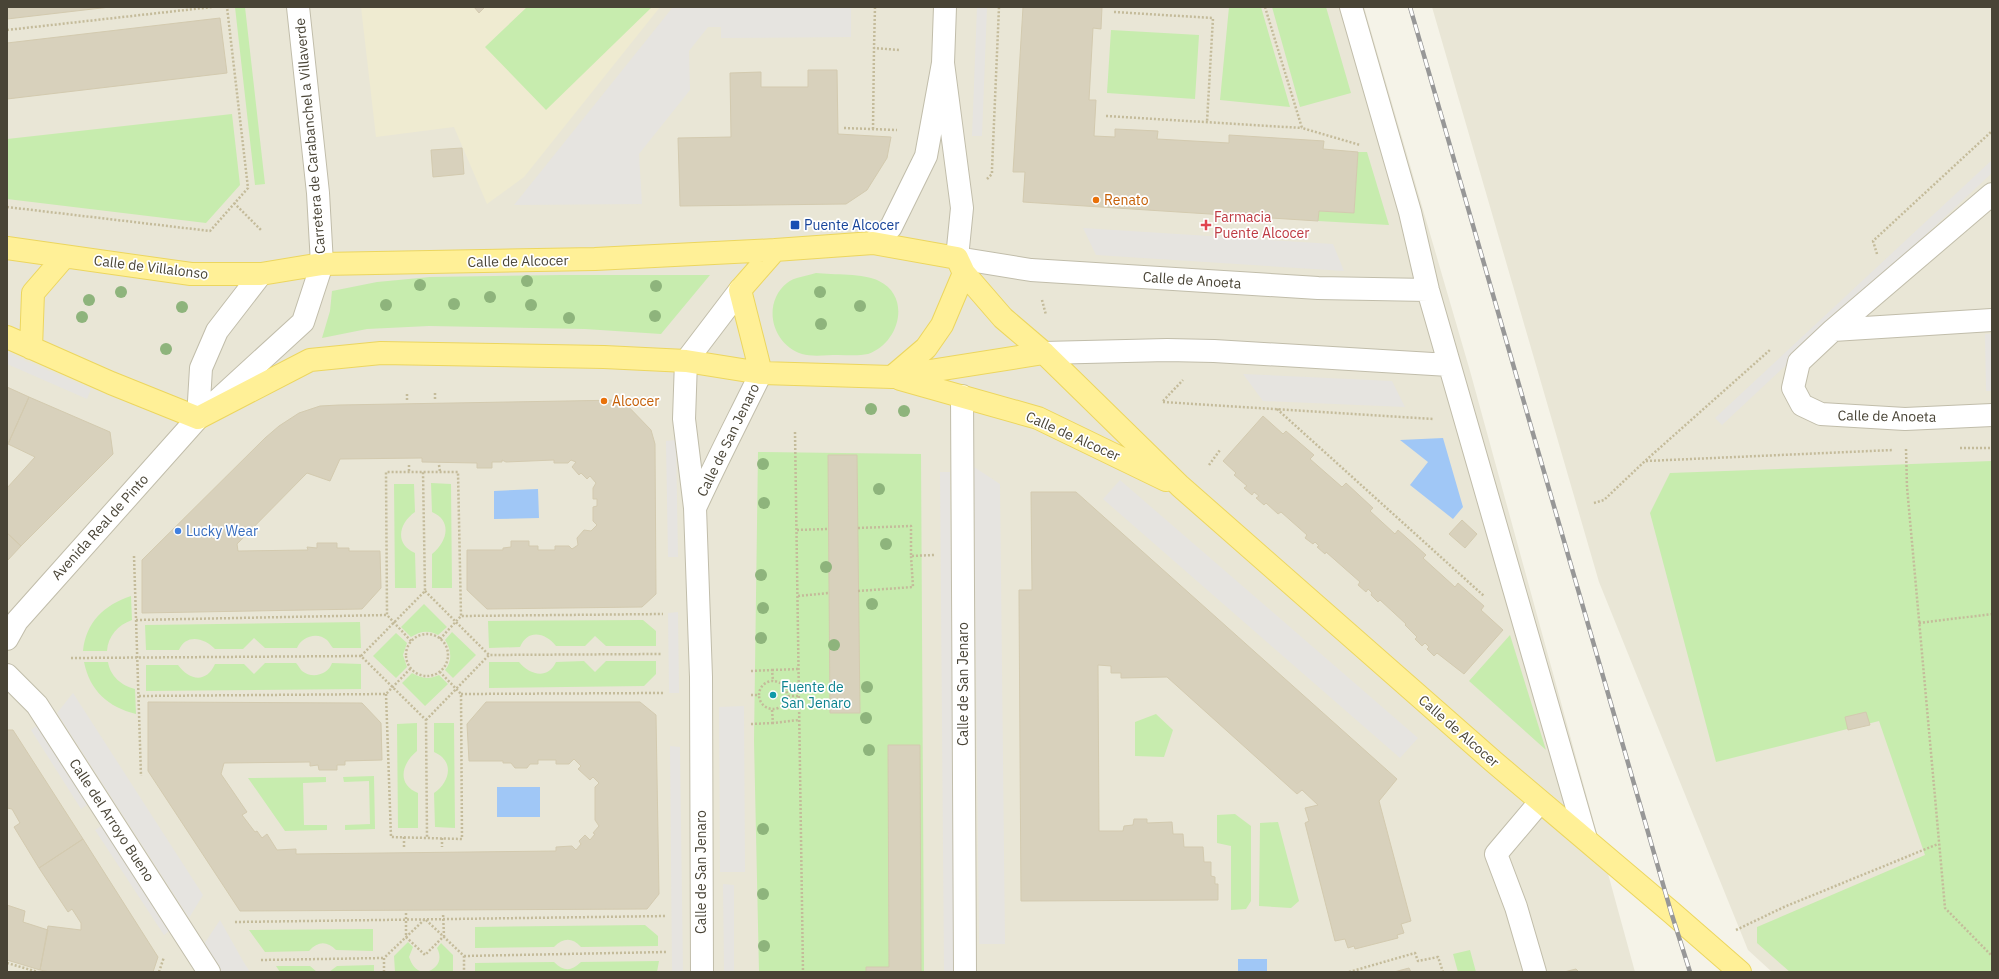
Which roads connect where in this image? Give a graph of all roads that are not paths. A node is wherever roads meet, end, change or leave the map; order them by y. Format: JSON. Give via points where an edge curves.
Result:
{"nodes":[{"id":1,"x":298,"y":7,"type":"edge"},
{"id":2,"x":945,"y":7,"type":"edge"},
{"id":3,"x":1351,"y":7,"type":"edge"},
{"id":4,"x":943,"y":63,"type":"junction"},
{"id":5,"x":1992,"y":194,"type":"edge"},
{"id":6,"x":872,"y":243,"type":"junction"},
{"id":7,"x":7,"y":248,"type":"edge"},
{"id":8,"x":775,"y":250,"type":"junction"},
{"id":9,"x":65,"y":256,"type":"junction"},
{"id":10,"x":322,"y":264,"type":"junction"},
{"id":11,"x":960,"y":266,"type":"junction"},
{"id":12,"x":261,"y":274,"type":"junction"},
{"id":13,"x":740,"y":290,"type":"junction"},
{"id":14,"x":1428,"y":290,"type":"junction"},
{"id":15,"x":1992,"y":320,"type":"edge"},
{"id":16,"x":1833,"y":330,"type":"junction"},
{"id":17,"x":7,"y":337,"type":"edge"},
{"id":18,"x":32,"y":348,"type":"junction"},
{"id":19,"x":1054,"y":353,"type":"junction"},
{"id":20,"x":686,"y":360,"type":"junction"},
{"id":21,"x":1449,"y":365,"type":"junction"},
{"id":22,"x":761,"y":373,"type":"junction"},
{"id":23,"x":892,"y":377,"type":"junction"},
{"id":24,"x":962,"y":396,"type":"junction"},
{"id":25,"x":1992,"y":415,"type":"edge"},
{"id":26,"x":198,"y":418,"type":"junction"},
{"id":27,"x":1180,"y":486,"type":"junction"},
{"id":28,"x":695,"y":508,"type":"junction"},
{"id":29,"x":7,"y":639,"type":"edge"},
{"id":30,"x":7,"y":675,"type":"edge"},
{"id":31,"x":1540,"y":802,"type":"junction"},
{"id":32,"x":1586,"y":839,"type":"junction"},
{"id":33,"x":209,"y":972,"type":"edge"},
{"id":34,"x":702,"y":972,"type":"edge"},
{"id":35,"x":965,"y":972,"type":"edge"},
{"id":36,"x":1535,"y":972,"type":"edge"},
{"id":37,"x":1740,"y":972,"type":"edge"}],
"edges":[{"from":1,"to":10,"type":"street","name":"Carretera de Carabanchel a Villaverde","via":[[318,192]]},
{"from":2,"to":4,"type":"street"},
{"from":3,"to":14,"type":"street","via":[[1410,212]]},
{"from":4,"to":6,"type":"street","via":[[926,156],[891,227]]},
{"from":4,"to":11,"type":"street","via":[[962,208]]},
{"from":5,"to":16,"type":"street"},
{"from":6,"to":8,"type":"main road","name":"Calle de Alcocer"},
{"from":6,"to":11,"type":"main road","name":"Calle de Alcocer"},
{"from":7,"to":9,"type":"main road","name":"Calle de Villalonso"},
{"from":8,"to":10,"type":"main road","name":"Calle de Alcocer","via":[[595,259]]},
{"from":8,"to":13,"type":"main road"},
{"from":9,"to":12,"type":"main road","name":"Calle de Villalonso","via":[[191,274]]},
{"from":9,"to":18,"type":"main road","via":[[32,293]]},
{"from":10,"to":12,"type":"main road","name":"Calle de Alcocer"},
{"from":10,"to":26,"type":"street","name":"Avenida Real de Pinto","via":[[303,322]]},
{"from":11,"to":14,"type":"street","name":"Calle de Anoeta","via":[[1318,288]]},
{"from":11,"to":19,"type":"main road","name":"Calle de Alcocer","via":[[1003,318]]},
{"from":11,"to":23,"type":"main road","via":[[942,325],[926,348]]},
{"from":12,"to":26,"type":"street","via":[[217,331],[201,368]]},
{"from":13,"to":20,"type":"street"},
{"from":13,"to":22,"type":"main road"},
{"from":14,"to":21,"type":"street"},
{"from":15,"to":16,"type":"street"},
{"from":16,"to":25,"type":"street","name":"Calle de Anoeta","via":[[1799,362],[1794,388],[1802,405],[1822,414],[1904,419]]},
{"from":17,"to":18,"type":"main road"},
{"from":18,"to":26,"type":"main road"},
{"from":19,"to":21,"type":"street","via":[[1167,350]]},
{"from":19,"to":23,"type":"main road","name":"Calle de Alcocer"},
{"from":19,"to":27,"type":"main road","name":"Calle de Alcocer"},
{"from":20,"to":22,"type":"main road","name":"Calle de Alcocer"},
{"from":20,"to":26,"type":"main road","name":"Calle de Alcocer","via":[[381,353],[310,360]]},
{"from":20,"to":28,"type":"street","name":"Calle de San Jenaro","via":[[684,418]]},
{"from":21,"to":32,"type":"street"},
{"from":22,"to":23,"type":"main road","name":"Calle de Alcocer"},
{"from":22,"to":28,"type":"street","name":"Calle de San Jenaro"},
{"from":23,"to":24,"type":"main road","name":"Calle de Alcocer"},
{"from":24,"to":27,"type":"main road","name":"Calle de Alcocer","via":[[1038,418]]},
{"from":24,"to":35,"type":"street","name":"Calle de San Jenaro"},
{"from":26,"to":29,"type":"street","name":"Avenida Real de Pinto","via":[[17,621]]},
{"from":27,"to":31,"type":"main road","name":"Calle de Alcocer"},
{"from":28,"to":34,"type":"street","name":"Calle de San Jenaro","via":[[701,677]]},
{"from":30,"to":33,"type":"street","name":"Calle del Arroyo Bueno","via":[[37,705]]},
{"from":31,"to":32,"type":"main road","name":"Calle de Alcocer"},
{"from":31,"to":36,"type":"street","via":[[1496,854],[1516,907]]},
{"from":32,"to":37,"type":"main road","name":"Calle de Alcocer"}]}
